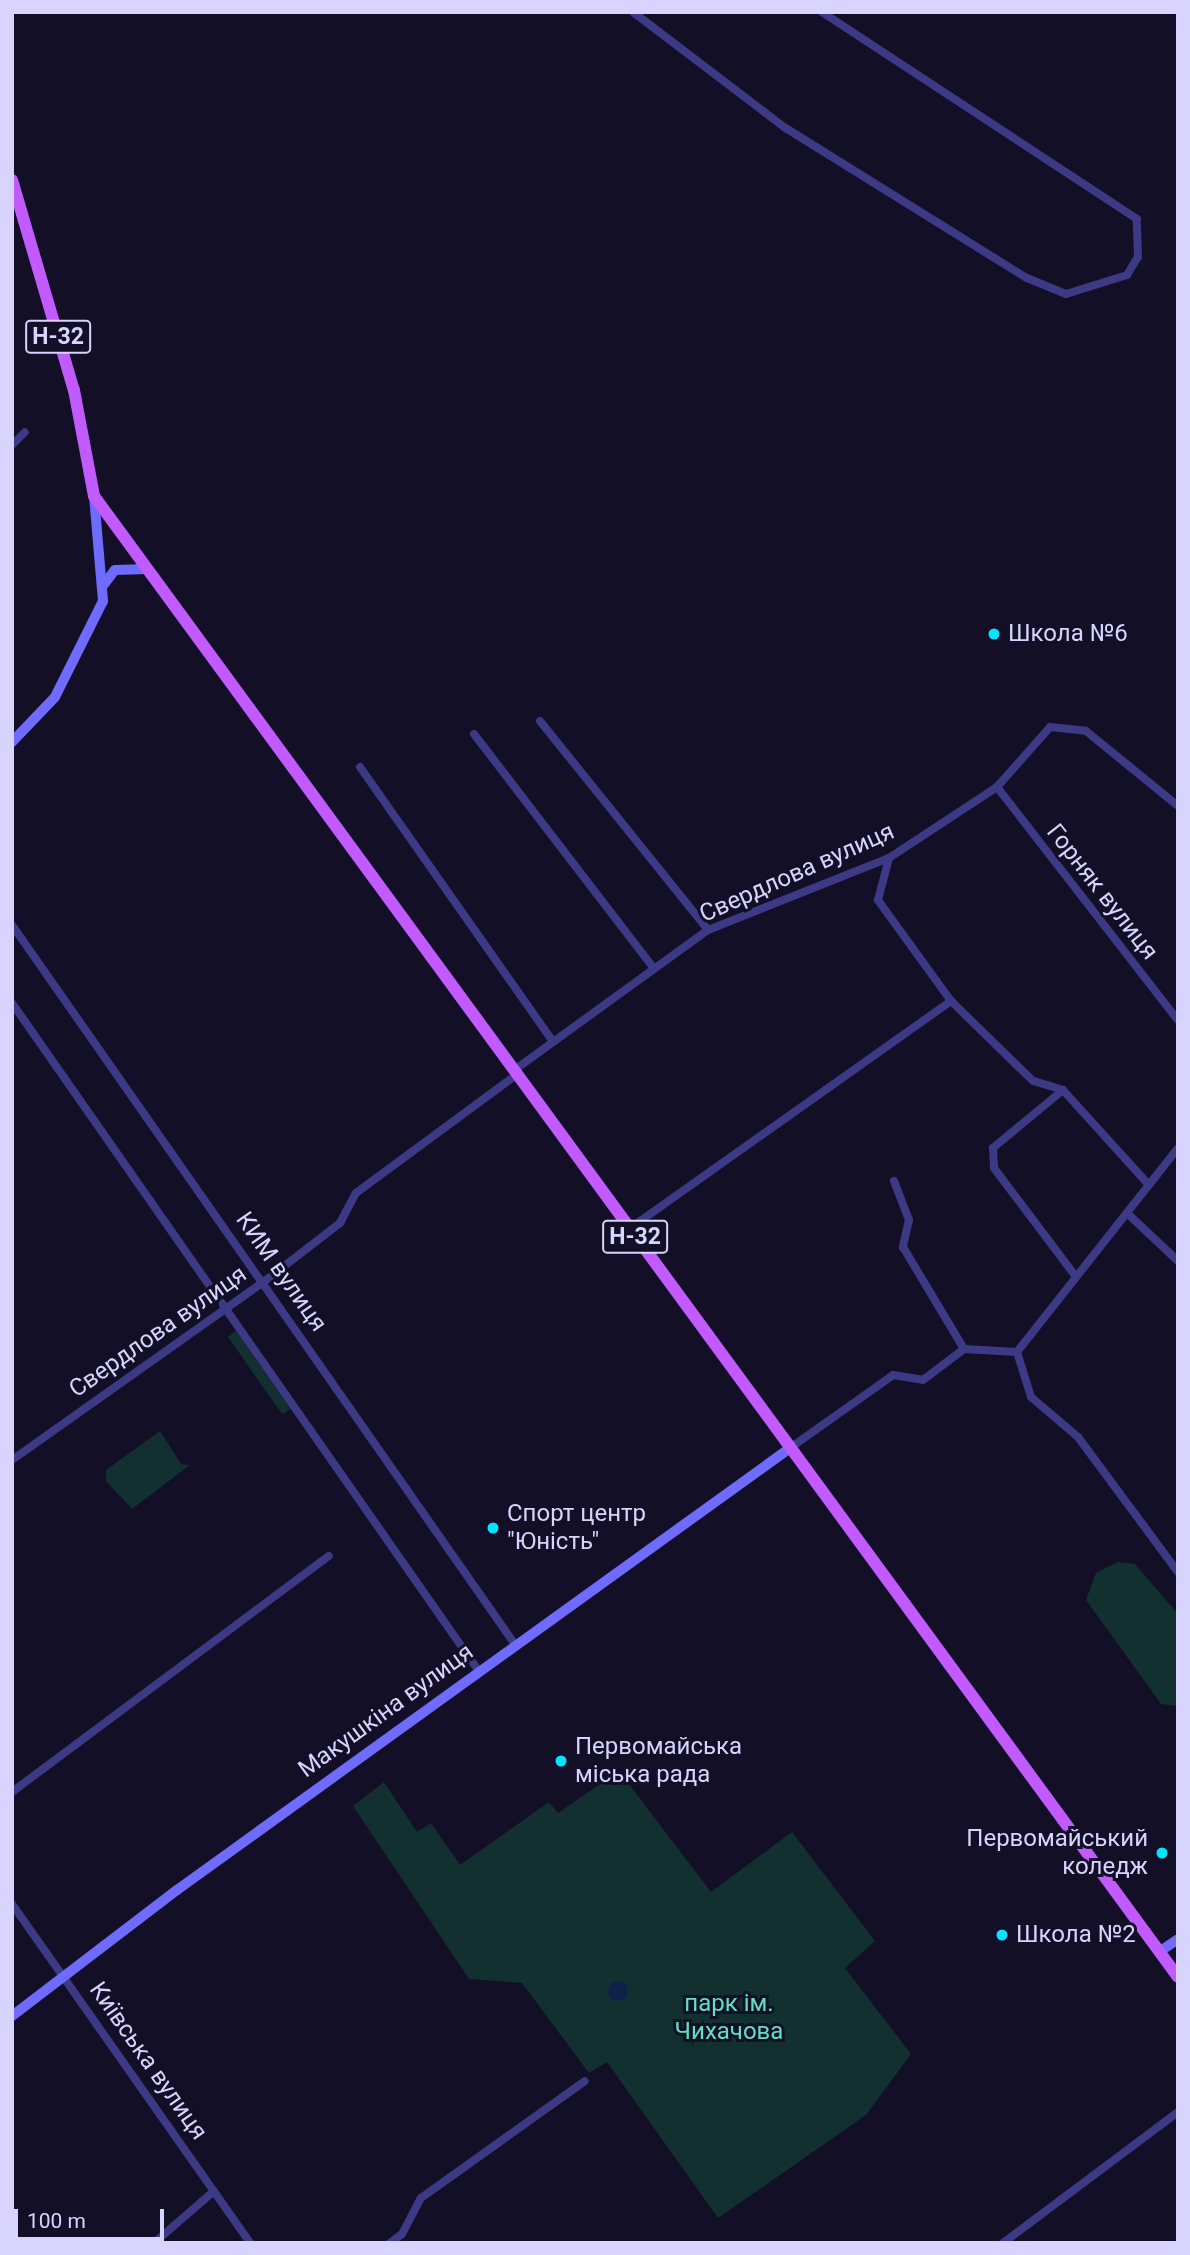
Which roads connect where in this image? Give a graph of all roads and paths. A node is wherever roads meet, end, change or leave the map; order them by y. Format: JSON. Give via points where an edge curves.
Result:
{"nodes":[{"id":1,"x":633,"y":12,"type":"edge"},
{"id":2,"x":822,"y":12,"type":"edge"},
{"id":3,"x":12,"y":180,"type":"edge"},
{"id":4,"x":25,"y":432,"type":"dead end"},
{"id":5,"x":12,"y":445,"type":"edge"},
{"id":6,"x":94,"y":496,"type":"junction"},
{"id":7,"x":147,"y":569,"type":"junction"},
{"id":8,"x":102,"y":587,"type":"junction"},
{"id":9,"x":540,"y":721,"type":"dead end"},
{"id":10,"x":474,"y":734,"type":"dead end"},
{"id":11,"x":12,"y":742,"type":"edge"},
{"id":12,"x":359,"y":767,"type":"dead end"},
{"id":13,"x":997,"y":787,"type":"junction"},
{"id":14,"x":1178,"y":806,"type":"edge"},
{"id":15,"x":889,"y":858,"type":"junction"},
{"id":16,"x":12,"y":925,"type":"edge"},
{"id":17,"x":708,"y":930,"type":"junction"},
{"id":18,"x":654,"y":969,"type":"junction"},
{"id":19,"x":951,"y":1001,"type":"junction"},
{"id":20,"x":12,"y":1003,"type":"edge"},
{"id":21,"x":1178,"y":1020,"type":"edge"},
{"id":22,"x":553,"y":1042,"type":"junction"},
{"id":23,"x":514,"y":1073,"type":"junction"},
{"id":24,"x":1063,"y":1090,"type":"junction"},
{"id":25,"x":1178,"y":1148,"type":"edge"},
{"id":26,"x":894,"y":1181,"type":"dead end"},
{"id":27,"x":1149,"y":1185,"type":"junction"},
{"id":28,"x":1127,"y":1213,"type":"junction"},
{"id":29,"x":629,"y":1229,"type":"junction"},
{"id":30,"x":1178,"y":1261,"type":"edge"},
{"id":31,"x":1076,"y":1277,"type":"junction"},
{"id":32,"x":265,"y":1281,"type":"junction"},
{"id":33,"x":229,"y":1308,"type":"junction"},
{"id":34,"x":964,"y":1349,"type":"junction"},
{"id":35,"x":1017,"y":1352,"type":"junction"},
{"id":36,"x":790,"y":1448,"type":"junction"},
{"id":37,"x":12,"y":1460,"type":"edge"},
{"id":38,"x":329,"y":1556,"type":"dead end"},
{"id":39,"x":1178,"y":1572,"type":"edge"},
{"id":40,"x":514,"y":1643,"type":"junction"},
{"id":41,"x":478,"y":1670,"type":"junction"},
{"id":42,"x":12,"y":1792,"type":"edge"},
{"id":43,"x":12,"y":1904,"type":"edge"},
{"id":44,"x":1178,"y":1939,"type":"edge"},
{"id":45,"x":1160,"y":1952,"type":"junction"},
{"id":46,"x":64,"y":1972,"type":"junction"},
{"id":47,"x":1178,"y":1977,"type":"edge"},
{"id":48,"x":12,"y":2016,"type":"edge"},
{"id":49,"x":585,"y":2081,"type":"dead end"},
{"id":50,"x":1178,"y":2112,"type":"edge"},
{"id":51,"x":214,"y":2192,"type":"junction"},
{"id":52,"x":402,"y":2234,"type":"junction"},
{"id":53,"x":1013,"y":2235,"type":"junction"},
{"id":54,"x":154,"y":2243,"type":"edge"},
{"id":55,"x":250,"y":2243,"type":"edge"},
{"id":56,"x":390,"y":2243,"type":"edge"},
{"id":57,"x":408,"y":2243,"type":"edge"},
{"id":58,"x":1003,"y":2243,"type":"edge"},
{"id":59,"x":1019,"y":2243,"type":"edge"}],
"edges":[{"from":1,"to":2,"type":"street","via":[[784,127],[1027,278],[1066,295],[1127,275],[1138,257],[1137,219]]},
{"from":3,"to":6,"type":"main road","number":"Н-32","via":[[74,390]]},
{"from":4,"to":5,"type":"street"},
{"from":6,"to":7,"type":"main road","number":"Н-32"},
{"from":6,"to":8,"type":"street"},
{"from":7,"to":8,"type":"street","via":[[115,570]]},
{"from":7,"to":23,"type":"main road","number":"Н-32"},
{"from":8,"to":11,"type":"street","via":[[103,601],[55,696]]},
{"from":9,"to":17,"type":"street"},
{"from":10,"to":18,"type":"street"},
{"from":12,"to":22,"type":"street"},
{"from":13,"to":14,"type":"street","name":"Свердлова вулиця","via":[[1050,727],[1086,731]]},
{"from":13,"to":15,"type":"street","name":"Свердлова вулиця"},
{"from":13,"to":21,"type":"street","name":"Горняк вулиця"},
{"from":15,"to":17,"type":"street","name":"Свердлова вулиця"},
{"from":15,"to":19,"type":"street","via":[[878,900]]},
{"from":16,"to":32,"type":"street","name":"КИМ вулиця"},
{"from":17,"to":18,"type":"street","name":"Свердлова вулиця"},
{"from":18,"to":22,"type":"street","name":"Свердлова вулиця"},
{"from":19,"to":24,"type":"street","via":[[1033,1081]]},
{"from":19,"to":29,"type":"street"},
{"from":20,"to":33,"type":"street"},
{"from":22,"to":23,"type":"street","name":"Свердлова вулиця"},
{"from":23,"to":29,"type":"main road","number":"Н-32"},
{"from":23,"to":32,"type":"street","name":"Свердлова вулиця","via":[[356,1193],[340,1223]]},
{"from":24,"to":27,"type":"street"},
{"from":24,"to":31,"type":"street","via":[[993,1149],[994,1168]]},
{"from":25,"to":27,"type":"street"},
{"from":26,"to":34,"type":"street","via":[[909,1220],[903,1247]]},
{"from":27,"to":28,"type":"street"},
{"from":28,"to":30,"type":"street"},
{"from":28,"to":31,"type":"street"},
{"from":29,"to":36,"type":"main road","number":"Н-32"},
{"from":31,"to":35,"type":"street"},
{"from":32,"to":33,"type":"street","name":"Свердлова вулиця"},
{"from":32,"to":40,"type":"street","name":"КИМ вулиця"},
{"from":33,"to":37,"type":"street","name":"Свердлова вулиця"},
{"from":33,"to":41,"type":"street"},
{"from":34,"to":35,"type":"street"},
{"from":34,"to":36,"type":"street","via":[[923,1380],[893,1375]]},
{"from":35,"to":39,"type":"street","via":[[1031,1397],[1078,1437]]},
{"from":36,"to":40,"type":"street","name":"Макушкіна вулиця"},
{"from":36,"to":45,"type":"main road","number":"Н-32"},
{"from":38,"to":42,"type":"street"},
{"from":40,"to":41,"type":"street","name":"Макушкіна вулиця"},
{"from":41,"to":46,"type":"street","name":"Макушкіна вулиця"},
{"from":43,"to":46,"type":"street","name":"Київська вулиця"},
{"from":44,"to":45,"type":"street"},
{"from":45,"to":47,"type":"main road","number":"Н-32"},
{"from":46,"to":48,"type":"street","name":"Макушкіна вулиця"},
{"from":46,"to":51,"type":"street","name":"Київська вулиця"},
{"from":49,"to":52,"type":"street","via":[[421,2198]]},
{"from":50,"to":53,"type":"street"},
{"from":51,"to":54,"type":"street"},
{"from":51,"to":55,"type":"street","name":"Київська вулиця"},
{"from":52,"to":56,"type":"street"},
{"from":52,"to":57,"type":"street"},
{"from":53,"to":58,"type":"street"},
{"from":53,"to":59,"type":"street"}]}
